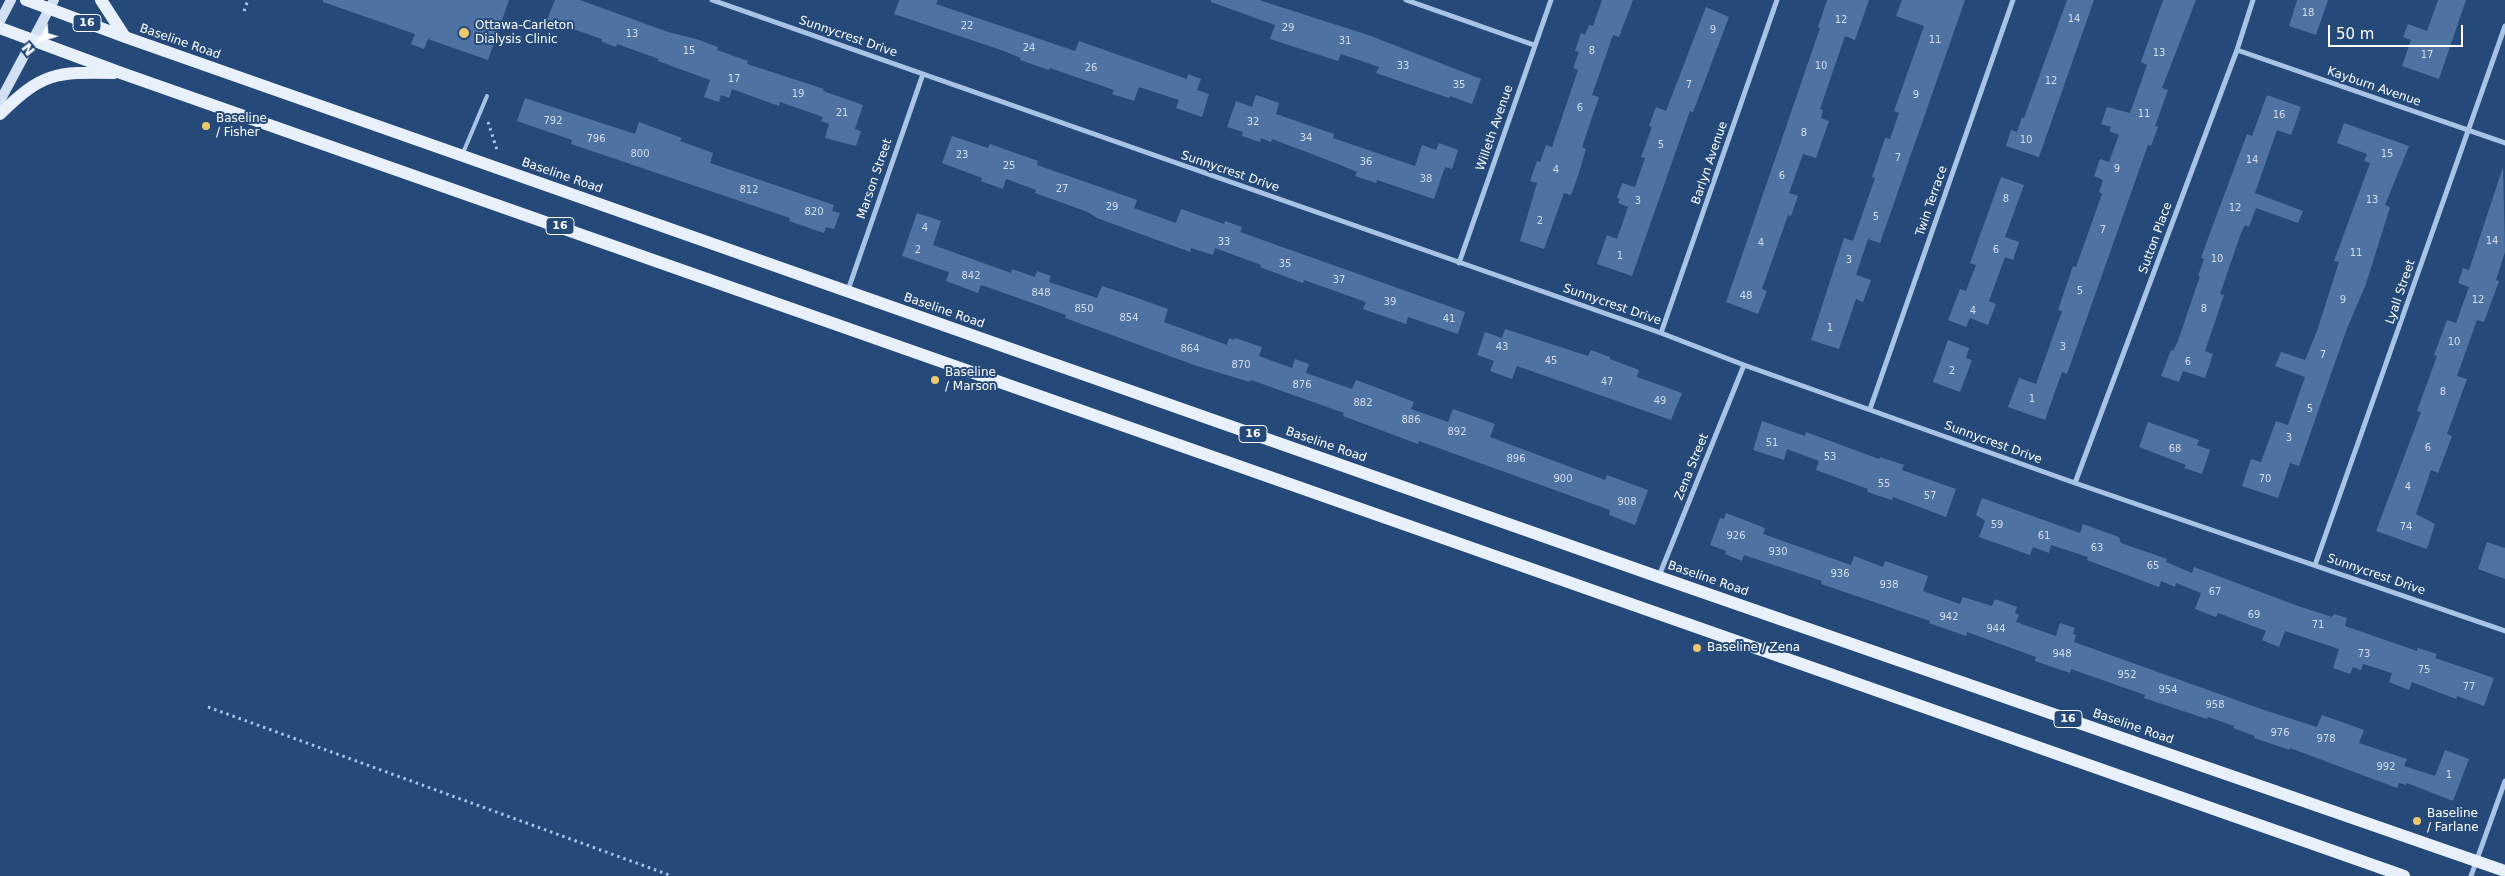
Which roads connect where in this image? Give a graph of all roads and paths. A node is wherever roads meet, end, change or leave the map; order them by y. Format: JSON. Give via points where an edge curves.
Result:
{"nodes":[{"id":1,"x":11,"y":0,"type":"edge"},
{"id":2,"x":26,"y":0,"type":"edge"},
{"id":3,"x":101,"y":0,"type":"edge"},
{"id":4,"x":248,"y":0,"type":"edge"},
{"id":5,"x":712,"y":0,"type":"edge"},
{"id":6,"x":1406,"y":0,"type":"edge"},
{"id":7,"x":1550,"y":0,"type":"edge"},
{"id":8,"x":1777,"y":0,"type":"edge"},
{"id":9,"x":2013,"y":0,"type":"edge"},
{"id":10,"x":2254,"y":0,"type":"edge"},
{"id":11,"x":52,"y":4,"type":"edge"},
{"id":12,"x":244,"y":11,"type":"dead end"},
{"id":13,"x":0,"y":22,"type":"edge"},
{"id":14,"x":2505,"y":26,"type":"edge"},
{"id":15,"x":0,"y":28,"type":"edge"},
{"id":16,"x":125,"y":37,"type":"junction"},
{"id":17,"x":33,"y":40,"type":"junction"},
{"id":18,"x":1534,"y":45,"type":"junction"},
{"id":19,"x":2237,"y":50,"type":"junction"},
{"id":20,"x":124,"y":74,"type":"junction"},
{"id":21,"x":922,"y":74,"type":"junction"},
{"id":22,"x":487,"y":96,"type":"dead end"},
{"id":23,"x":0,"y":101,"type":"edge"},
{"id":24,"x":480,"y":112,"type":"junction"},
{"id":25,"x":0,"y":114,"type":"edge"},
{"id":26,"x":2469,"y":130,"type":"junction"},
{"id":27,"x":2505,"y":143,"type":"edge"},
{"id":28,"x":497,"y":150,"type":"dead end"},
{"id":29,"x":462,"y":156,"type":"junction"},
{"id":30,"x":1459,"y":263,"type":"junction"},
{"id":31,"x":847,"y":291,"type":"junction"},
{"id":32,"x":1661,"y":333,"type":"junction"},
{"id":33,"x":1744,"y":365,"type":"junction"},
{"id":34,"x":1870,"y":409,"type":"junction"},
{"id":35,"x":2075,"y":483,"type":"junction"},
{"id":36,"x":2315,"y":565,"type":"junction"},
{"id":37,"x":1659,"y":577,"type":"junction"},
{"id":38,"x":2505,"y":631,"type":"edge"},
{"id":39,"x":208,"y":707,"type":"dead end"},
{"id":40,"x":2505,"y":781,"type":"edge"},
{"id":41,"x":2477,"y":861,"type":"junction"},
{"id":42,"x":2505,"y":871,"type":"edge"},
{"id":43,"x":672,"y":876,"type":"edge"},
{"id":44,"x":2404,"y":876,"type":"edge"},
{"id":45,"x":2471,"y":876,"type":"edge"}],
"edges":[{"from":1,"to":13,"type":"main road"},
{"from":2,"to":11,"type":"main road","name":"Baseline Road","number":"16"},
{"from":3,"to":16,"type":"main road"},
{"from":4,"to":12,"type":"path"},
{"from":5,"to":21,"type":"street","name":"Sunnycrest Drive"},
{"from":6,"to":18,"type":"street"},
{"from":7,"to":18,"type":"street","name":"Willeth Avenue"},
{"from":8,"to":32,"type":"street","name":"Barlyn Avenue"},
{"from":9,"to":34,"type":"street","name":"Twin Terrace"},
{"from":10,"to":19,"type":"street","name":"Sutton Place"},
{"from":11,"to":16,"type":"main road","name":"Baseline Road","number":"16"},
{"from":11,"to":17,"type":"main road"},
{"from":14,"to":26,"type":"street","name":"Lyall Street"},
{"from":15,"to":17,"type":"main road","number":"16"},
{"from":16,"to":29,"type":"main road","name":"Baseline Road","number":"16"},
{"from":17,"to":20,"type":"main road","number":"16"},
{"from":17,"to":23,"type":"main road"},
{"from":18,"to":30,"type":"street","name":"Willeth Avenue"},
{"from":19,"to":26,"type":"street","name":"Kayburn Avenue"},
{"from":19,"to":35,"type":"street","name":"Sutton Place"},
{"from":20,"to":25,"type":"main road","via":[[53,75],[20,94]]},
{"from":20,"to":44,"type":"main road","number":"16"},
{"from":21,"to":30,"type":"street","name":"Sunnycrest Drive"},
{"from":21,"to":31,"type":"street","name":"Marson Street"},
{"from":22,"to":24,"type":"lane"},
{"from":24,"to":28,"type":"path","via":[[488,121]]},
{"from":24,"to":29,"type":"lane"},
{"from":26,"to":27,"type":"street","name":"Kayburn Avenue"},
{"from":26,"to":36,"type":"street","name":"Lyall Street"},
{"from":29,"to":31,"type":"main road","name":"Baseline Road","number":"16"},
{"from":30,"to":32,"type":"street","name":"Sunnycrest Drive"},
{"from":31,"to":37,"type":"main road","name":"Baseline Road","number":"16"},
{"from":32,"to":33,"type":"street","name":"Sunnycrest Drive"},
{"from":33,"to":34,"type":"street","name":"Sunnycrest Drive"},
{"from":33,"to":37,"type":"street","name":"Zena Street"},
{"from":34,"to":35,"type":"street","name":"Sunnycrest Drive"},
{"from":35,"to":36,"type":"street","name":"Sunnycrest Drive"},
{"from":36,"to":38,"type":"street","name":"Sunnycrest Drive"},
{"from":37,"to":41,"type":"main road","name":"Baseline Road","number":"16"},
{"from":39,"to":43,"type":"path"},
{"from":40,"to":41,"type":"street"},
{"from":41,"to":42,"type":"main road","name":"Baseline Road","number":"16"},
{"from":41,"to":45,"type":"street"}]}
